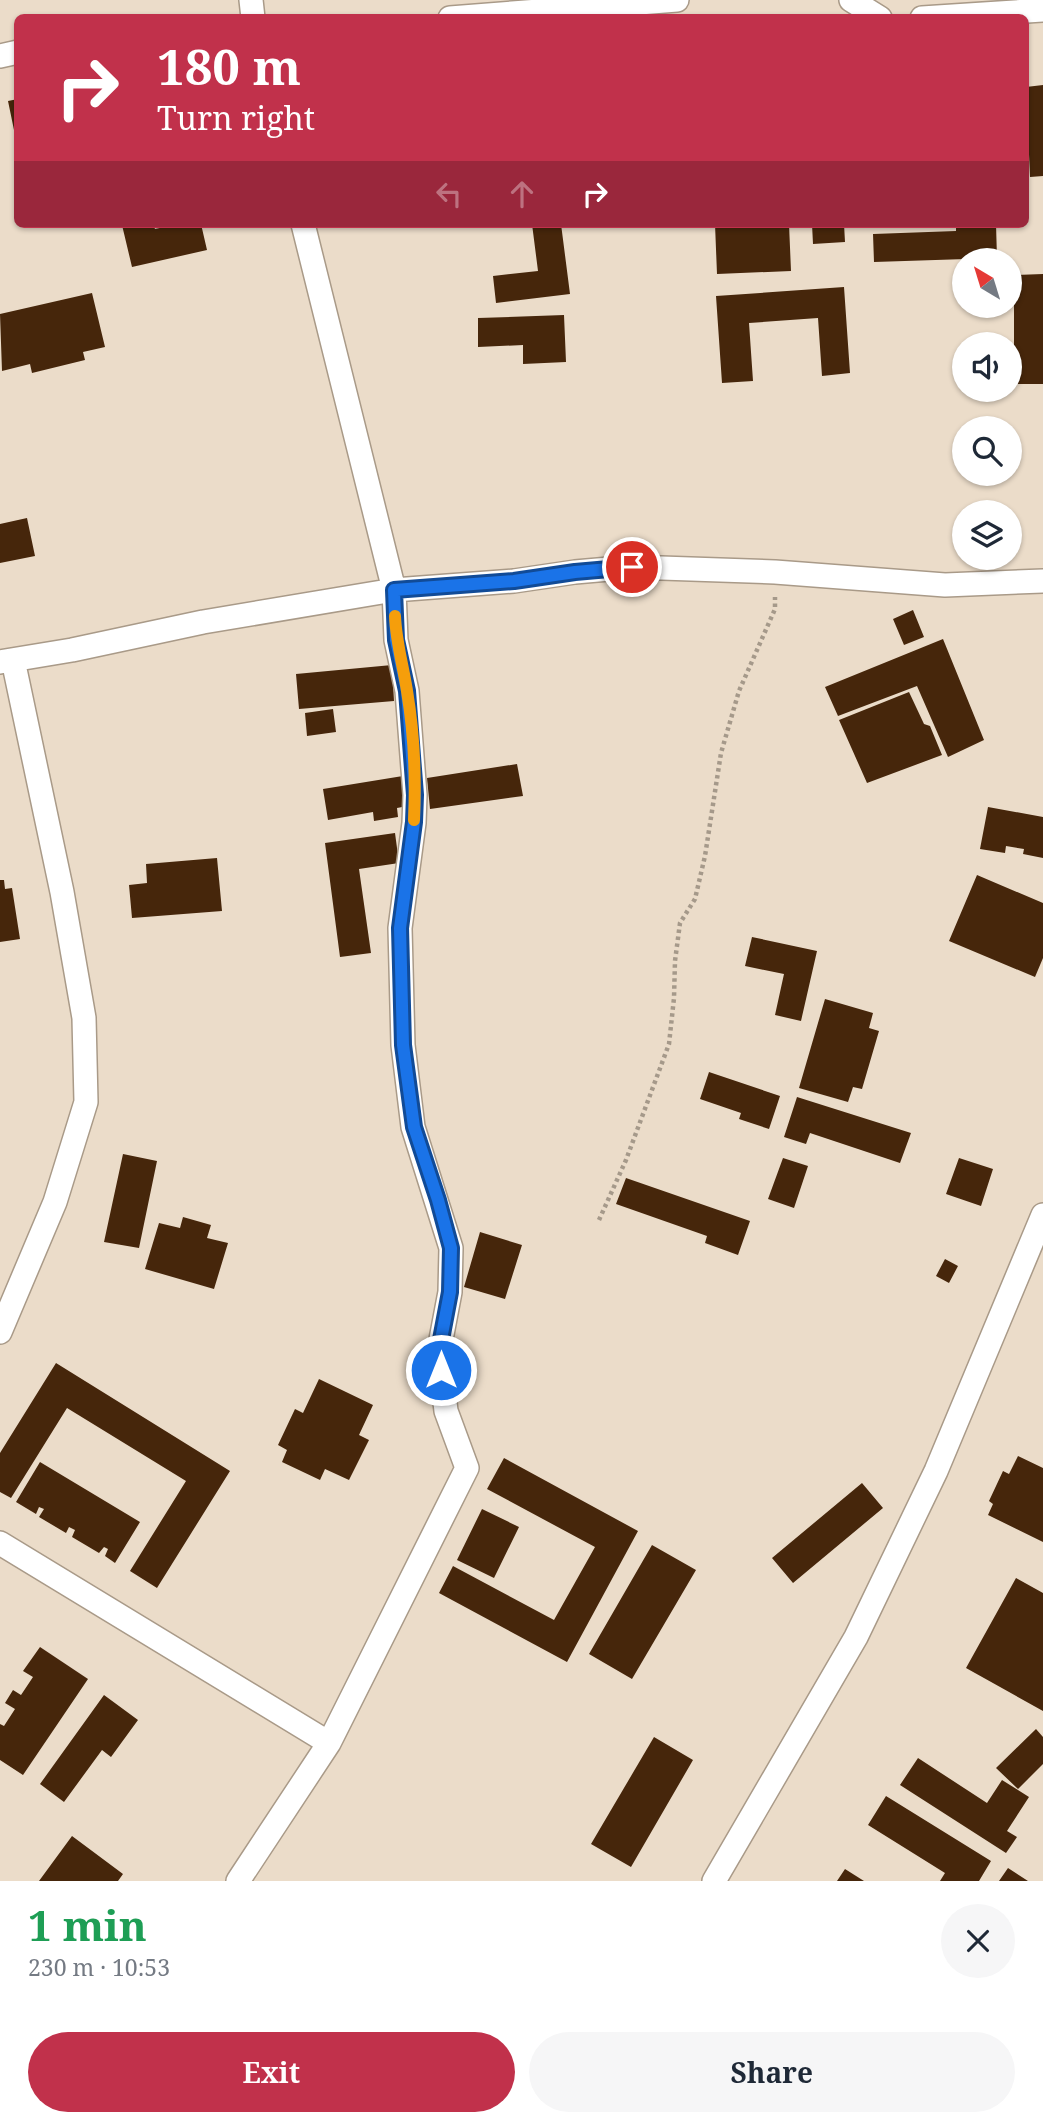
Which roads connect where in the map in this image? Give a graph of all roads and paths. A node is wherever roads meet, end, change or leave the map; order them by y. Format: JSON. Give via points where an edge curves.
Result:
{"nodes":[{"id":1,"x":677,"y":0,"type":"edge"},
{"id":2,"x":851,"y":0,"type":"edge"},
{"id":3,"x":1043,"y":10,"type":"edge"},
{"id":4,"x":500,"y":14,"type":"edge"},
{"id":5,"x":874,"y":14,"type":"edge"},
{"id":6,"x":982,"y":14,"type":"edge"},
{"id":7,"x":304,"y":228,"type":"edge"},
{"id":8,"x":775,"y":572,"type":"junction"},
{"id":9,"x":1043,"y":581,"type":"edge"},
{"id":10,"x":394,"y":590,"type":"junction"},
{"id":11,"x":7,"y":661,"type":"edge"},
{"id":12,"x":1043,"y":1215,"type":"edge"},
{"id":13,"x":599,"y":1220,"type":"dead end"},
{"id":14,"x":0,"y":1332,"type":"edge"},
{"id":15,"x":0,"y":1543,"type":"edge"},
{"id":16,"x":329,"y":1743,"type":"junction"},
{"id":17,"x":238,"y":1881,"type":"edge"},
{"id":18,"x":715,"y":1881,"type":"edge"}],
"edges":[{"from":1,"to":4,"type":"street"},
{"from":2,"to":5,"type":"street"},
{"from":3,"to":6,"type":"street"},
{"from":7,"to":10,"type":"street"},
{"from":8,"to":9,"type":"street","via":[[945,585]]},
{"from":8,"to":10,"type":"street","via":[[632,567]]},
{"from":8,"to":13,"type":"path","via":[[775,609],[739,691],[721,753],[695,899],[680,923],[669,1044]]},
{"from":10,"to":11,"type":"street"},
{"from":10,"to":16,"type":"street","via":[[415,795],[400,928],[403,1045],[414,1127],[451,1248],[450,1292],[439,1350],[446,1411],[467,1468]]},
{"from":11,"to":14,"type":"street","via":[[62,892],[84,1018],[86,1102],[55,1202]]},
{"from":12,"to":18,"type":"street","via":[[936,1471],[856,1637]]},
{"from":15,"to":16,"type":"street"},
{"from":16,"to":17,"type":"street"}]}
